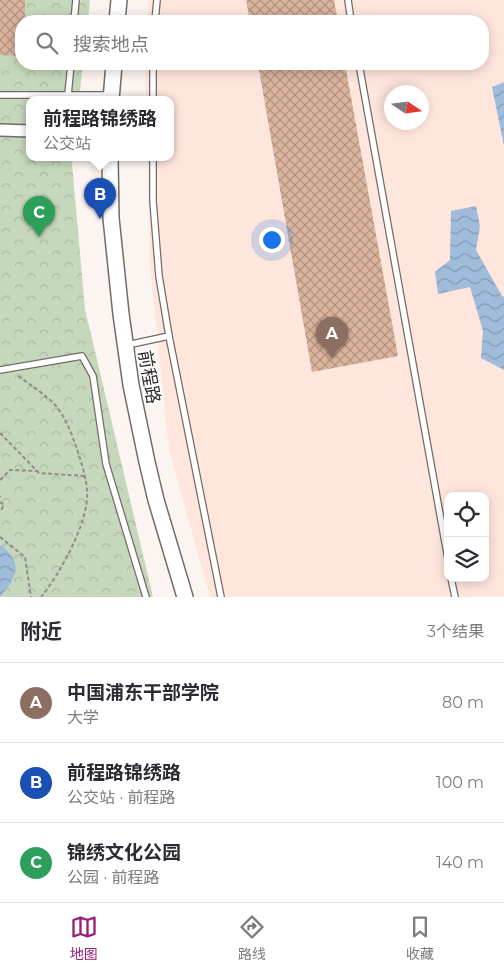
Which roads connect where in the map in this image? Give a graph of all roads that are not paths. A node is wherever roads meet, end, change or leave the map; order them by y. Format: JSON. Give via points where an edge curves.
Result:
{"nodes":[{"id":1,"x":76,"y":0,"type":"edge"},
{"id":2,"x":118,"y":0,"type":"edge"},
{"id":3,"x":157,"y":0,"type":"edge"},
{"id":4,"x":348,"y":0,"type":"edge"},
{"id":5,"x":75,"y":15,"type":"edge"},
{"id":6,"x":117,"y":15,"type":"edge"},
{"id":7,"x":156,"y":15,"type":"edge"},
{"id":8,"x":351,"y":15,"type":"edge"},
{"id":9,"x":70,"y":70,"type":"edge"},
{"id":10,"x":113,"y":70,"type":"edge"},
{"id":11,"x":154,"y":70,"type":"edge"},
{"id":12,"x":360,"y":70,"type":"edge"},
{"id":13,"x":0,"y":95,"type":"edge"},
{"id":14,"x":68,"y":95,"type":"junction"},
{"id":15,"x":82,"y":96,"type":"edge"},
{"id":16,"x":111,"y":96,"type":"edge"},
{"id":17,"x":153,"y":96,"type":"edge"},
{"id":18,"x":0,"y":130,"type":"edge"},
{"id":19,"x":26,"y":131,"type":"edge"},
{"id":20,"x":110,"y":161,"type":"edge"},
{"id":21,"x":153,"y":161,"type":"edge"},
{"id":22,"x":169,"y":336,"type":"junction"},
{"id":23,"x":124,"y":346,"type":"junction"},
{"id":24,"x":0,"y":370,"type":"edge"},
{"id":25,"x":444,"y":537,"type":"edge"},
{"id":26,"x":452,"y":582,"type":"edge"},
{"id":27,"x":146,"y":597,"type":"edge"},
{"id":28,"x":185,"y":597,"type":"edge"},
{"id":29,"x":221,"y":597,"type":"edge"},
{"id":30,"x":454,"y":597,"type":"edge"}],
"edges":[{"from":1,"to":5,"type":"lane"},
{"from":2,"to":6,"type":"street"},
{"from":3,"to":7,"type":"lane"},
{"from":4,"to":8,"type":"lane"},
{"from":9,"to":14,"type":"lane"},
{"from":10,"to":16,"type":"street"},
{"from":11,"to":17,"type":"lane"},
{"from":12,"to":25,"type":"lane"},
{"from":13,"to":14,"type":"lane"},
{"from":14,"to":15,"type":"lane"},
{"from":18,"to":19,"type":"street"},
{"from":20,"to":23,"type":"street","name":"前程路","via":[[111,218]]},
{"from":21,"to":22,"type":"lane","via":[[159,276]]},
{"from":22,"to":23,"type":"lane"},
{"from":22,"to":29,"type":"lane"},
{"from":23,"to":28,"type":"street","name":"前程路","via":[[156,500]]},
{"from":24,"to":27,"type":"lane","via":[[82,356],[93,376],[106,464]]},
{"from":26,"to":30,"type":"lane"}]}
